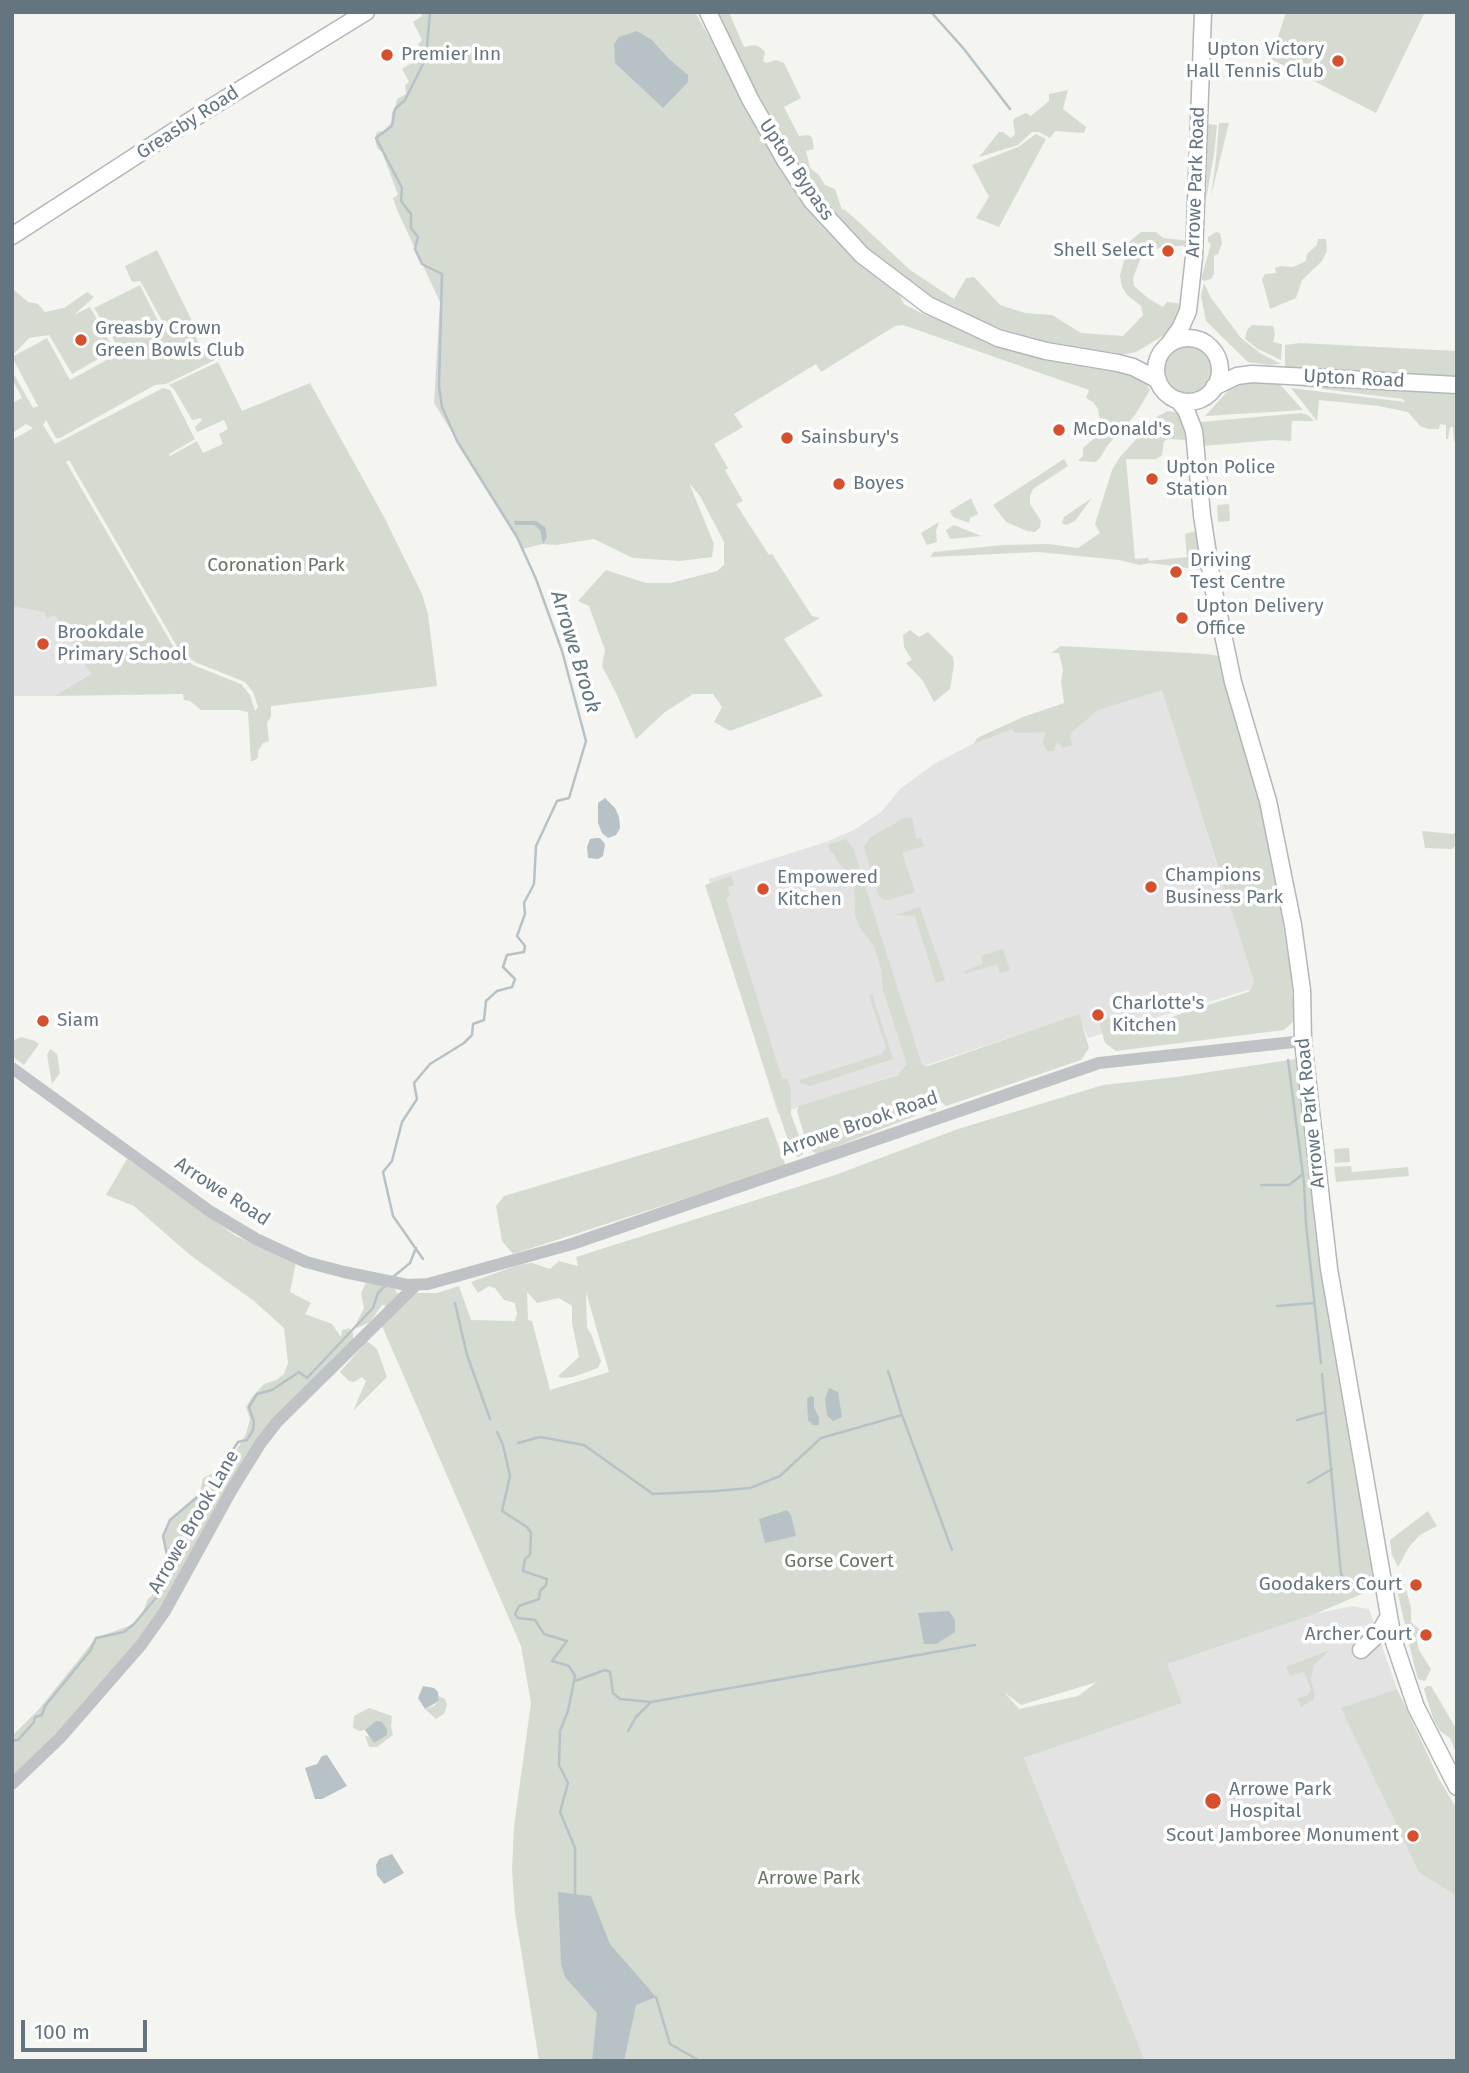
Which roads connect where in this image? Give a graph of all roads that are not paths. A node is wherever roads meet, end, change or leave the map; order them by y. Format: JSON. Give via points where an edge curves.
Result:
{"nodes":[{"id":1,"x":366,"y":12,"type":"edge"},
{"id":2,"x":708,"y":12,"type":"edge"},
{"id":3,"x":1203,"y":12,"type":"edge"},
{"id":4,"x":12,"y":236,"type":"edge"},
{"id":5,"x":1188,"y":310,"type":"junction"},
{"id":6,"x":1166,"y":347,"type":"junction"},
{"id":7,"x":1212,"y":350,"type":"junction"},
{"id":8,"x":1118,"y":363,"type":"junction"},
{"id":9,"x":1252,"y":374,"type":"junction"},
{"id":10,"x":1157,"y":380,"type":"junction"},
{"id":11,"x":1457,"y":385,"type":"edge"},
{"id":12,"x":1211,"y":391,"type":"junction"},
{"id":13,"x":1178,"y":400,"type":"junction"},
{"id":14,"x":1194,"y":431,"type":"junction"},
{"id":15,"x":1303,"y":1041,"type":"junction"},
{"id":16,"x":12,"y":1068,"type":"edge"},
{"id":17,"x":444,"y":1281,"type":"joint"},
{"id":18,"x":416,"y":1285,"type":"junction"},
{"id":19,"x":1389,"y":1616,"type":"junction"},
{"id":20,"x":1361,"y":1650,"type":"dead end"},
{"id":21,"x":12,"y":1784,"type":"edge"},
{"id":22,"x":1457,"y":1787,"type":"edge"}],
"edges":[{"from":1,"to":4,"type":"main road","name":"Greasby Road"},
{"from":2,"to":8,"type":"main road","name":"Upton Bypass","via":[[785,160],[812,201],[862,255],[928,305],[998,338]]},
{"from":3,"to":5,"type":"main road","name":"Arrowe Park Road","via":[[1197,211]]},
{"from":5,"to":6,"type":"main road","name":"Arrowe Park Road"},
{"from":5,"to":7,"type":"main road"},
{"from":6,"to":7,"type":"main road","via":[[1177,340],[1196,339]]},
{"from":6,"to":8,"type":"main road","name":"Upton Bypass"},
{"from":6,"to":10,"type":"main road","via":[[1156,364]]},
{"from":7,"to":9,"type":"main road","name":"Upton Road"},
{"from":7,"to":12,"type":"main road","via":[[1219,369]]},
{"from":8,"to":10,"type":"main road","name":"Upton Bypass"},
{"from":9,"to":11,"type":"main road","name":"Upton Road"},
{"from":9,"to":12,"type":"main road","name":"Upton Road","via":[[1237,376]]},
{"from":10,"to":13,"type":"main road"},
{"from":12,"to":13,"type":"main road","via":[[1188,401]]},
{"from":12,"to":14,"type":"main road","name":"Arrowe Park Road","via":[[1199,408]]},
{"from":13,"to":14,"type":"main road","name":"Arrowe Park Road"},
{"from":14,"to":15,"type":"main road","name":"Arrowe Park Road","via":[[1213,587],[1233,682],[1268,801],[1293,925]]},
{"from":15,"to":17,"type":"street","name":"Arrowe Brook Road","via":[[1099,1063],[572,1244]]},
{"from":15,"to":19,"type":"main road","name":"Arrowe Park Road","via":[[1329,1269]]},
{"from":16,"to":18,"type":"street","name":"Arrowe Road","via":[[211,1212],[256,1239],[306,1262]]},
{"from":17,"to":18,"type":"street","name":"Arrowe Road"},
{"from":18,"to":21,"type":"street","name":"Arrowe Brook Lane","via":[[277,1422],[141,1645],[60,1738]]},
{"from":19,"to":20,"type":"main road"},
{"from":19,"to":22,"type":"main road","name":"Arrowe Park Road","via":[[1407,1685]]}]}
